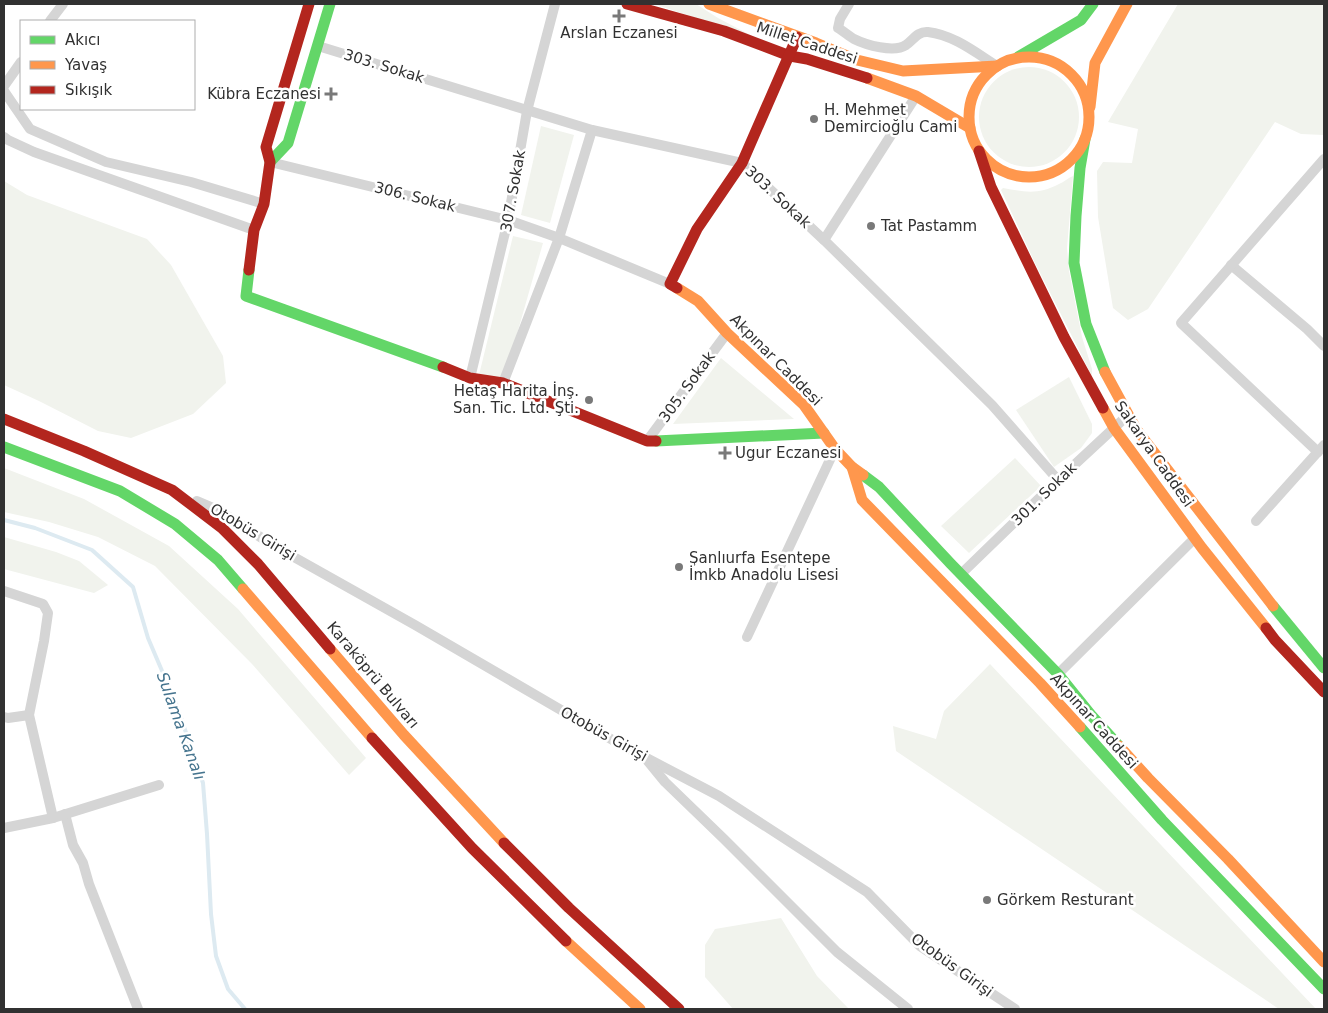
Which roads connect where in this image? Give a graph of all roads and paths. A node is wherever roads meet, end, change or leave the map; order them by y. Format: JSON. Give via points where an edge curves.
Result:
{"nodes":[{"id":1,"x":63,"y":4,"type":"edge"},
{"id":2,"x":309,"y":4,"type":"edge"},
{"id":3,"x":330,"y":4,"type":"edge"},
{"id":4,"x":555,"y":4,"type":"edge"},
{"id":5,"x":627,"y":4,"type":"edge"},
{"id":6,"x":709,"y":4,"type":"edge"},
{"id":7,"x":849,"y":4,"type":"edge"},
{"id":8,"x":1093,"y":4,"type":"edge"},
{"id":9,"x":1127,"y":4,"type":"edge"},
{"id":10,"x":51,"y":20,"type":"edge"},
{"id":11,"x":797,"y":37,"type":"junction"},
{"id":12,"x":318,"y":46,"type":"junction"},
{"id":13,"x":790,"y":56,"type":"junction"},
{"id":14,"x":1014,"y":59,"type":"junction"},
{"id":15,"x":20,"y":63,"type":"edge"},
{"id":16,"x":997,"y":66,"type":"junction"},
{"id":17,"x":4,"y":86,"type":"edge"},
{"id":18,"x":4,"y":91,"type":"edge"},
{"id":19,"x":916,"y":96,"type":"junction"},
{"id":20,"x":527,"y":111,"type":"junction"},
{"id":21,"x":1089,"y":113,"type":"junction"},
{"id":22,"x":970,"y":128,"type":"junction"},
{"id":23,"x":592,"y":130,"type":"junction"},
{"id":24,"x":4,"y":137,"type":"edge"},
{"id":25,"x":1085,"y":139,"type":"junction"},
{"id":26,"x":979,"y":151,"type":"junction"},
{"id":27,"x":1324,"y":159,"type":"edge"},
{"id":28,"x":270,"y":162,"type":"junction"},
{"id":29,"x":742,"y":163,"type":"junction"},
{"id":30,"x":264,"y":204,"type":"junction"},
{"id":31,"x":508,"y":220,"type":"junction"},
{"id":32,"x":254,"y":230,"type":"junction"},
{"id":33,"x":559,"y":238,"type":"junction"},
{"id":34,"x":824,"y":240,"type":"junction"},
{"id":35,"x":1231,"y":265,"type":"junction"},
{"id":36,"x":670,"y":284,"type":"junction"},
{"id":37,"x":727,"y":333,"type":"junction"},
{"id":38,"x":1324,"y":346,"type":"edge"},
{"id":39,"x":470,"y":378,"type":"junction"},
{"id":40,"x":503,"y":383,"type":"junction"},
{"id":41,"x":1128,"y":415,"type":"junction"},
{"id":42,"x":4,"y":419,"type":"edge"},
{"id":43,"x":1114,"y":428,"type":"junction"},
{"id":44,"x":824,"y":433,"type":"junction"},
{"id":45,"x":647,"y":441,"type":"junction"},
{"id":46,"x":4,"y":447,"type":"edge"},
{"id":47,"x":1321,"y":448,"type":"edge"},
{"id":48,"x":835,"y":449,"type":"junction"},
{"id":49,"x":852,"y":468,"type":"junction"},
{"id":50,"x":1058,"y":480,"type":"junction"},
{"id":51,"x":172,"y":490,"type":"junction"},
{"id":52,"x":1256,"y":521,"type":"dead end"},
{"id":53,"x":1195,"y":538,"type":"junction"},
{"id":54,"x":961,"y":574,"type":"junction"},
{"id":55,"x":4,"y":591,"type":"edge"},
{"id":56,"x":747,"y":637,"type":"dead end"},
{"id":57,"x":1324,"y":668,"type":"edge"},
{"id":58,"x":1058,"y":674,"type":"junction"},
{"id":59,"x":1324,"y":692,"type":"edge"},
{"id":60,"x":29,"y":715,"type":"junction"},
{"id":61,"x":4,"y":717,"type":"edge"},
{"id":62,"x":645,"y":757,"type":"junction"},
{"id":63,"x":159,"y":785,"type":"dead end"},
{"id":64,"x":65,"y":814,"type":"junction"},
{"id":65,"x":53,"y":818,"type":"junction"},
{"id":66,"x":4,"y":828,"type":"edge"},
{"id":67,"x":1324,"y":962,"type":"edge"},
{"id":68,"x":1324,"y":989,"type":"edge"},
{"id":69,"x":138,"y":1009,"type":"edge"},
{"id":70,"x":640,"y":1009,"type":"edge"},
{"id":71,"x":680,"y":1009,"type":"edge"},
{"id":72,"x":908,"y":1009,"type":"edge"},
{"id":73,"x":1015,"y":1009,"type":"edge"}],
"edges":[{"from":1,"to":10,"type":"street"},
{"from":2,"to":28,"type":"main road","via":[[266,147]]},
{"from":3,"to":12,"type":"main road"},
{"from":4,"to":20,"type":"street","name":"307. Sokak"},
{"from":5,"to":13,"type":"main road","name":"Millet Caddesi","via":[[724,31]]},
{"from":6,"to":11,"type":"main road","name":"Millet Caddesi"},
{"from":7,"to":16,"type":"street","via":[[838,28],[854,39],[889,49],[904,46],[917,35],[927,32],[952,38]]},
{"from":8,"to":14,"type":"main road","via":[[1081,20]]},
{"from":9,"to":21,"type":"main road","via":[[1095,63]]},
{"from":11,"to":13,"type":"main road"},
{"from":11,"to":16,"type":"main road","name":"Millet Caddesi","via":[[857,60],[903,71]]},
{"from":12,"to":20,"type":"street","name":"303. Sokak"},
{"from":12,"to":28,"type":"main road","via":[[288,143]]},
{"from":13,"to":19,"type":"main road","name":"Millet Caddesi"},
{"from":13,"to":29,"type":"main road"},
{"from":14,"to":16,"type":"main road"},
{"from":14,"to":21,"type":"main road","via":[[1048,60],[1064,68],[1077,81]]},
{"from":15,"to":17,"type":"street"},
{"from":16,"to":22,"type":"main road","via":[[974,93],[969,110]]},
{"from":18,"to":30,"type":"street","via":[[30,129],[106,162],[191,182]]},
{"from":19,"to":22,"type":"main road","name":"Millet Caddesi"},
{"from":19,"to":34,"type":"street"},
{"from":20,"to":23,"type":"street","name":"303. Sokak"},
{"from":20,"to":31,"type":"street","name":"307. Sokak"},
{"from":21,"to":25,"type":"main road"},
{"from":22,"to":26,"type":"main road"},
{"from":23,"to":29,"type":"street","name":"303. Sokak"},
{"from":23,"to":33,"type":"street"},
{"from":24,"to":32,"type":"street","via":[[34,152]]},
{"from":25,"to":26,"type":"main road","via":[[1076,155],[1045,175],[1026,177],[1008,173]]},
{"from":25,"to":41,"type":"main road","name":"Sakarya Caddesi","via":[[1074,263],[1086,324],[1106,376]]},
{"from":26,"to":43,"type":"main road","name":"Sakarya Caddesi","via":[[991,187],[1064,337]]},
{"from":27,"to":35,"type":"street"},
{"from":28,"to":30,"type":"main road"},
{"from":28,"to":31,"type":"street","name":"306. Sokak"},
{"from":29,"to":34,"type":"street","name":"303. Sokak"},
{"from":29,"to":36,"type":"main road","via":[[697,229]]},
{"from":30,"to":32,"type":"main road"},
{"from":31,"to":33,"type":"street","name":"306. Sokak"},
{"from":31,"to":39,"type":"street","name":"307. Sokak"},
{"from":32,"to":39,"type":"main road","via":[[246,296]]},
{"from":33,"to":36,"type":"street","name":"306. Sokak"},
{"from":33,"to":40,"type":"street"},
{"from":34,"to":50,"type":"street","name":"303. Sokak","via":[[992,405]]},
{"from":35,"to":38,"type":"street"},
{"from":35,"to":47,"type":"street","via":[[1181,323]]},
{"from":36,"to":37,"type":"main road","name":"Akpınar Caddesi","via":[[698,301]]},
{"from":37,"to":44,"type":"main road","name":"Akpınar Caddesi","via":[[804,404]]},
{"from":37,"to":45,"type":"street","name":"305. Sokak"},
{"from":39,"to":40,"type":"main road"},
{"from":40,"to":45,"type":"main road"},
{"from":41,"to":43,"type":"street","name":"301. Sokak"},
{"from":41,"to":57,"type":"main road","name":"Sakarya Caddesi"},
{"from":42,"to":51,"type":"main road","name":"Karaköprü Bulvarı"},
{"from":43,"to":50,"type":"street","name":"301. Sokak"},
{"from":43,"to":53,"type":"main road","name":"Sakarya Caddesi"},
{"from":44,"to":45,"type":"main road"},
{"from":44,"to":48,"type":"main road","name":"Akpınar Caddesi"},
{"from":46,"to":70,"type":"main road","via":[[120,491],[175,524],[218,560],[472,848]]},
{"from":47,"to":52,"type":"street"},
{"from":48,"to":49,"type":"main road","name":"Akpınar Caddesi"},
{"from":48,"to":56,"type":"street"},
{"from":49,"to":54,"type":"main road","name":"Akpınar Caddesi","via":[[879,487]]},
{"from":49,"to":68,"type":"main road","name":"Akpınar Caddesi","via":[[862,500],[1040,683],[1162,820]]},
{"from":50,"to":54,"type":"street","name":"301. Sokak"},
{"from":51,"to":62,"type":"street","name":"Otobüs Girişi","via":[[218,510],[276,547]]},
{"from":51,"to":71,"type":"main road","name":"Karaköprü Bulvarı","via":[[222,528],[258,564],[404,735],[514,854]]},
{"from":53,"to":58,"type":"street"},
{"from":53,"to":59,"type":"main road","name":"Sakarya Caddesi","via":[[1275,640]]},
{"from":54,"to":58,"type":"main road","name":"Akpınar Caddesi"},
{"from":55,"to":60,"type":"street","via":[[43,604],[48,613]]},
{"from":58,"to":67,"type":"main road","name":"Akpınar Caddesi","via":[[1148,778]]},
{"from":60,"to":61,"type":"street"},
{"from":60,"to":65,"type":"street"},
{"from":62,"to":72,"type":"street","via":[[665,782],[837,952]]},
{"from":62,"to":73,"type":"street","name":"Otobüs Girişi","via":[[719,796],[867,892],[920,946]]},
{"from":63,"to":64,"type":"street"},
{"from":64,"to":65,"type":"street"},
{"from":64,"to":69,"type":"street","via":[[73,845]]},
{"from":65,"to":66,"type":"street"}]}
